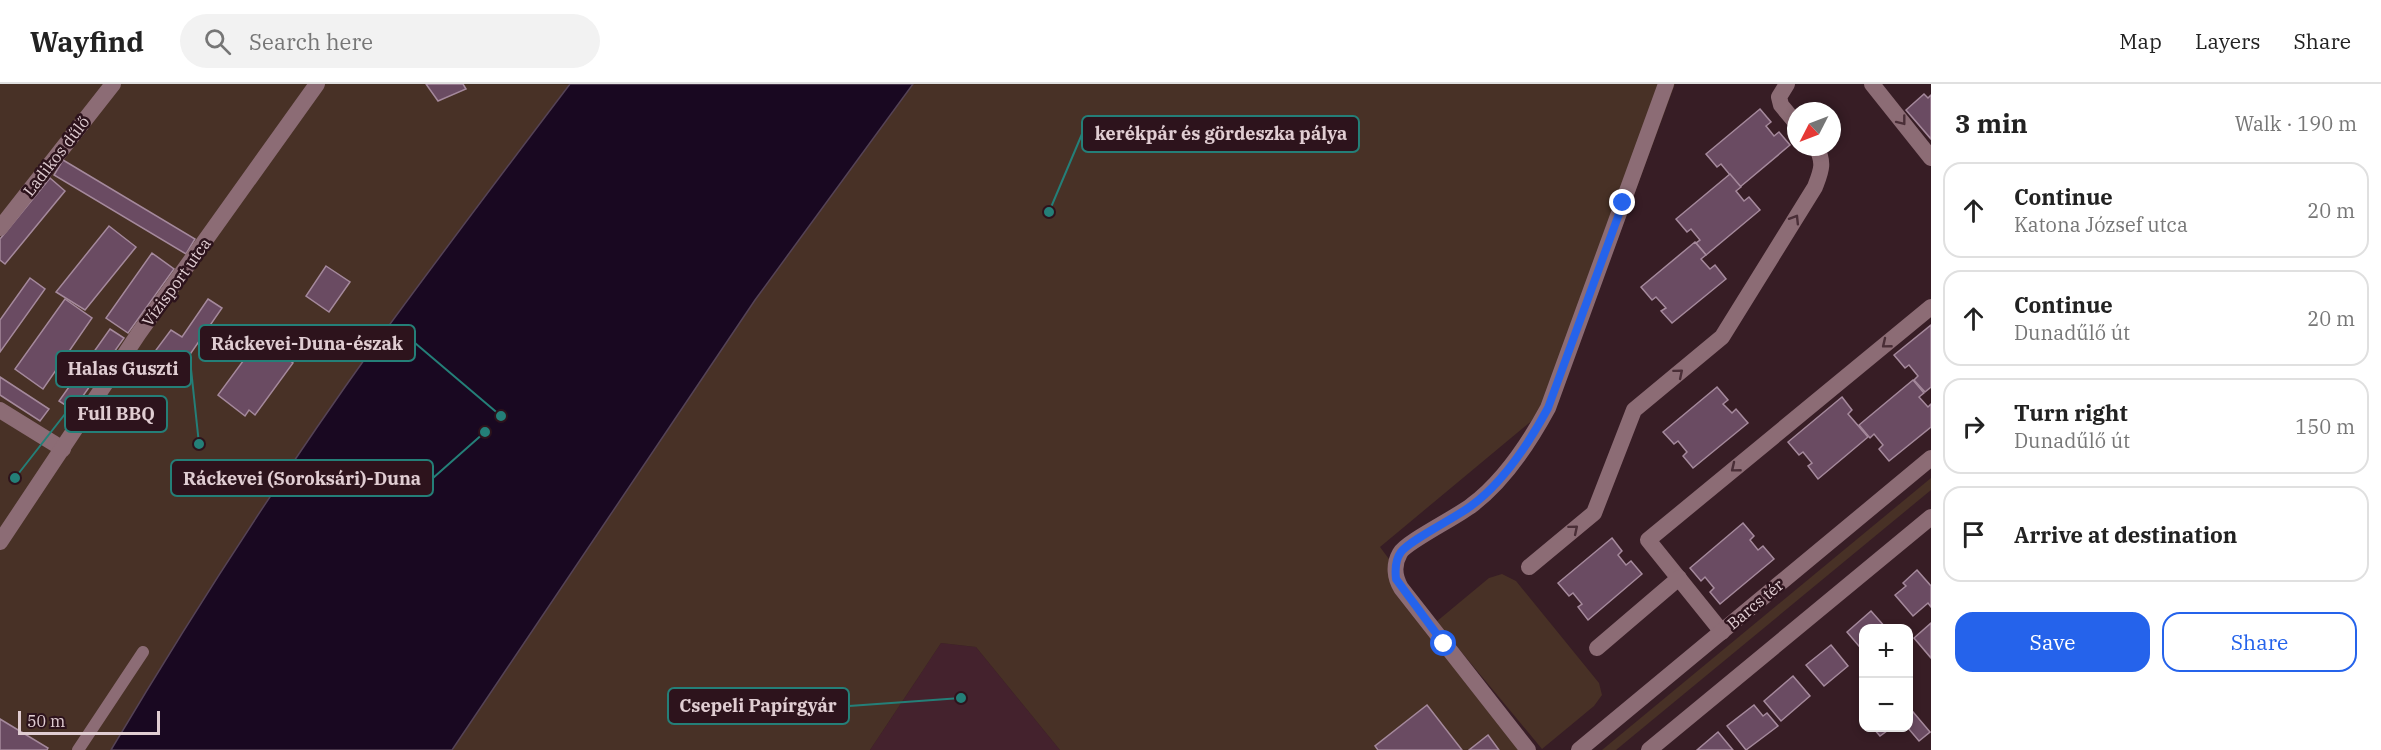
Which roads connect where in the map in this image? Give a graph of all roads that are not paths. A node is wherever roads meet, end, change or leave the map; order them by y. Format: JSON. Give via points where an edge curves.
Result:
{"nodes":[{"id":1,"x":113,"y":84,"type":"edge"},
{"id":2,"x":317,"y":84,"type":"edge"},
{"id":3,"x":1666,"y":84,"type":"edge"},
{"id":4,"x":1787,"y":84,"type":"edge"},
{"id":5,"x":1872,"y":84,"type":"edge"},
{"id":6,"x":1787,"y":112,"type":"edge"},
{"id":7,"x":1821,"y":156,"type":"edge"},
{"id":8,"x":1931,"y":158,"type":"edge"},
{"id":9,"x":0,"y":228,"type":"edge"},
{"id":10,"x":1931,"y":307,"type":"edge"},
{"id":11,"x":0,"y":410,"type":"edge"},
{"id":12,"x":63,"y":449,"type":"junction"},
{"id":13,"x":1931,"y":458,"type":"edge"},
{"id":14,"x":1931,"y":517,"type":"edge"},
{"id":15,"x":0,"y":543,"type":"edge"},
{"id":16,"x":1529,"y":567,"type":"dead end"},
{"id":17,"x":1678,"y":578,"type":"junction"},
{"id":18,"x":1722,"y":632,"type":"junction"},
{"id":19,"x":1598,"y":648,"type":"dead end"},
{"id":20,"x":143,"y":652,"type":"dead end"},
{"id":21,"x":78,"y":750,"type":"edge"},
{"id":22,"x":1528,"y":750,"type":"edge"},
{"id":23,"x":1579,"y":750,"type":"edge"},
{"id":24,"x":1649,"y":750,"type":"edge"}],
"edges":[{"from":1,"to":9,"type":"street","name":"Ladikos dűlő"},
{"from":2,"to":12,"type":"street","name":"Vízisport utca","via":[[139,333]]},
{"from":3,"to":22,"type":"street","via":[[1548,408],[1498,480],[1448,523],[1407,546],[1399,554],[1395,568],[1396,579],[1412,603]]},
{"from":4,"to":6,"type":"street","via":[[1779,97]]},
{"from":5,"to":8,"type":"street","one_way":true},
{"from":16,"to":7,"type":"street","one_way":true,"via":[[1594,513],[1634,410],[1722,337],[1815,187],[1823,167]]},
{"from":10,"to":17,"type":"street","one_way":true,"via":[[1648,540]]},
{"from":11,"to":12,"type":"street"},
{"from":12,"to":15,"type":"street","name":"Vízisport utca"},
{"from":13,"to":18,"type":"street","name":"Barcs tér"},
{"from":14,"to":24,"type":"street"},
{"from":17,"to":18,"type":"street"},
{"from":17,"to":19,"type":"street"},
{"from":18,"to":23,"type":"street","name":"Barcs tér"},
{"from":20,"to":21,"type":"street"}]}
